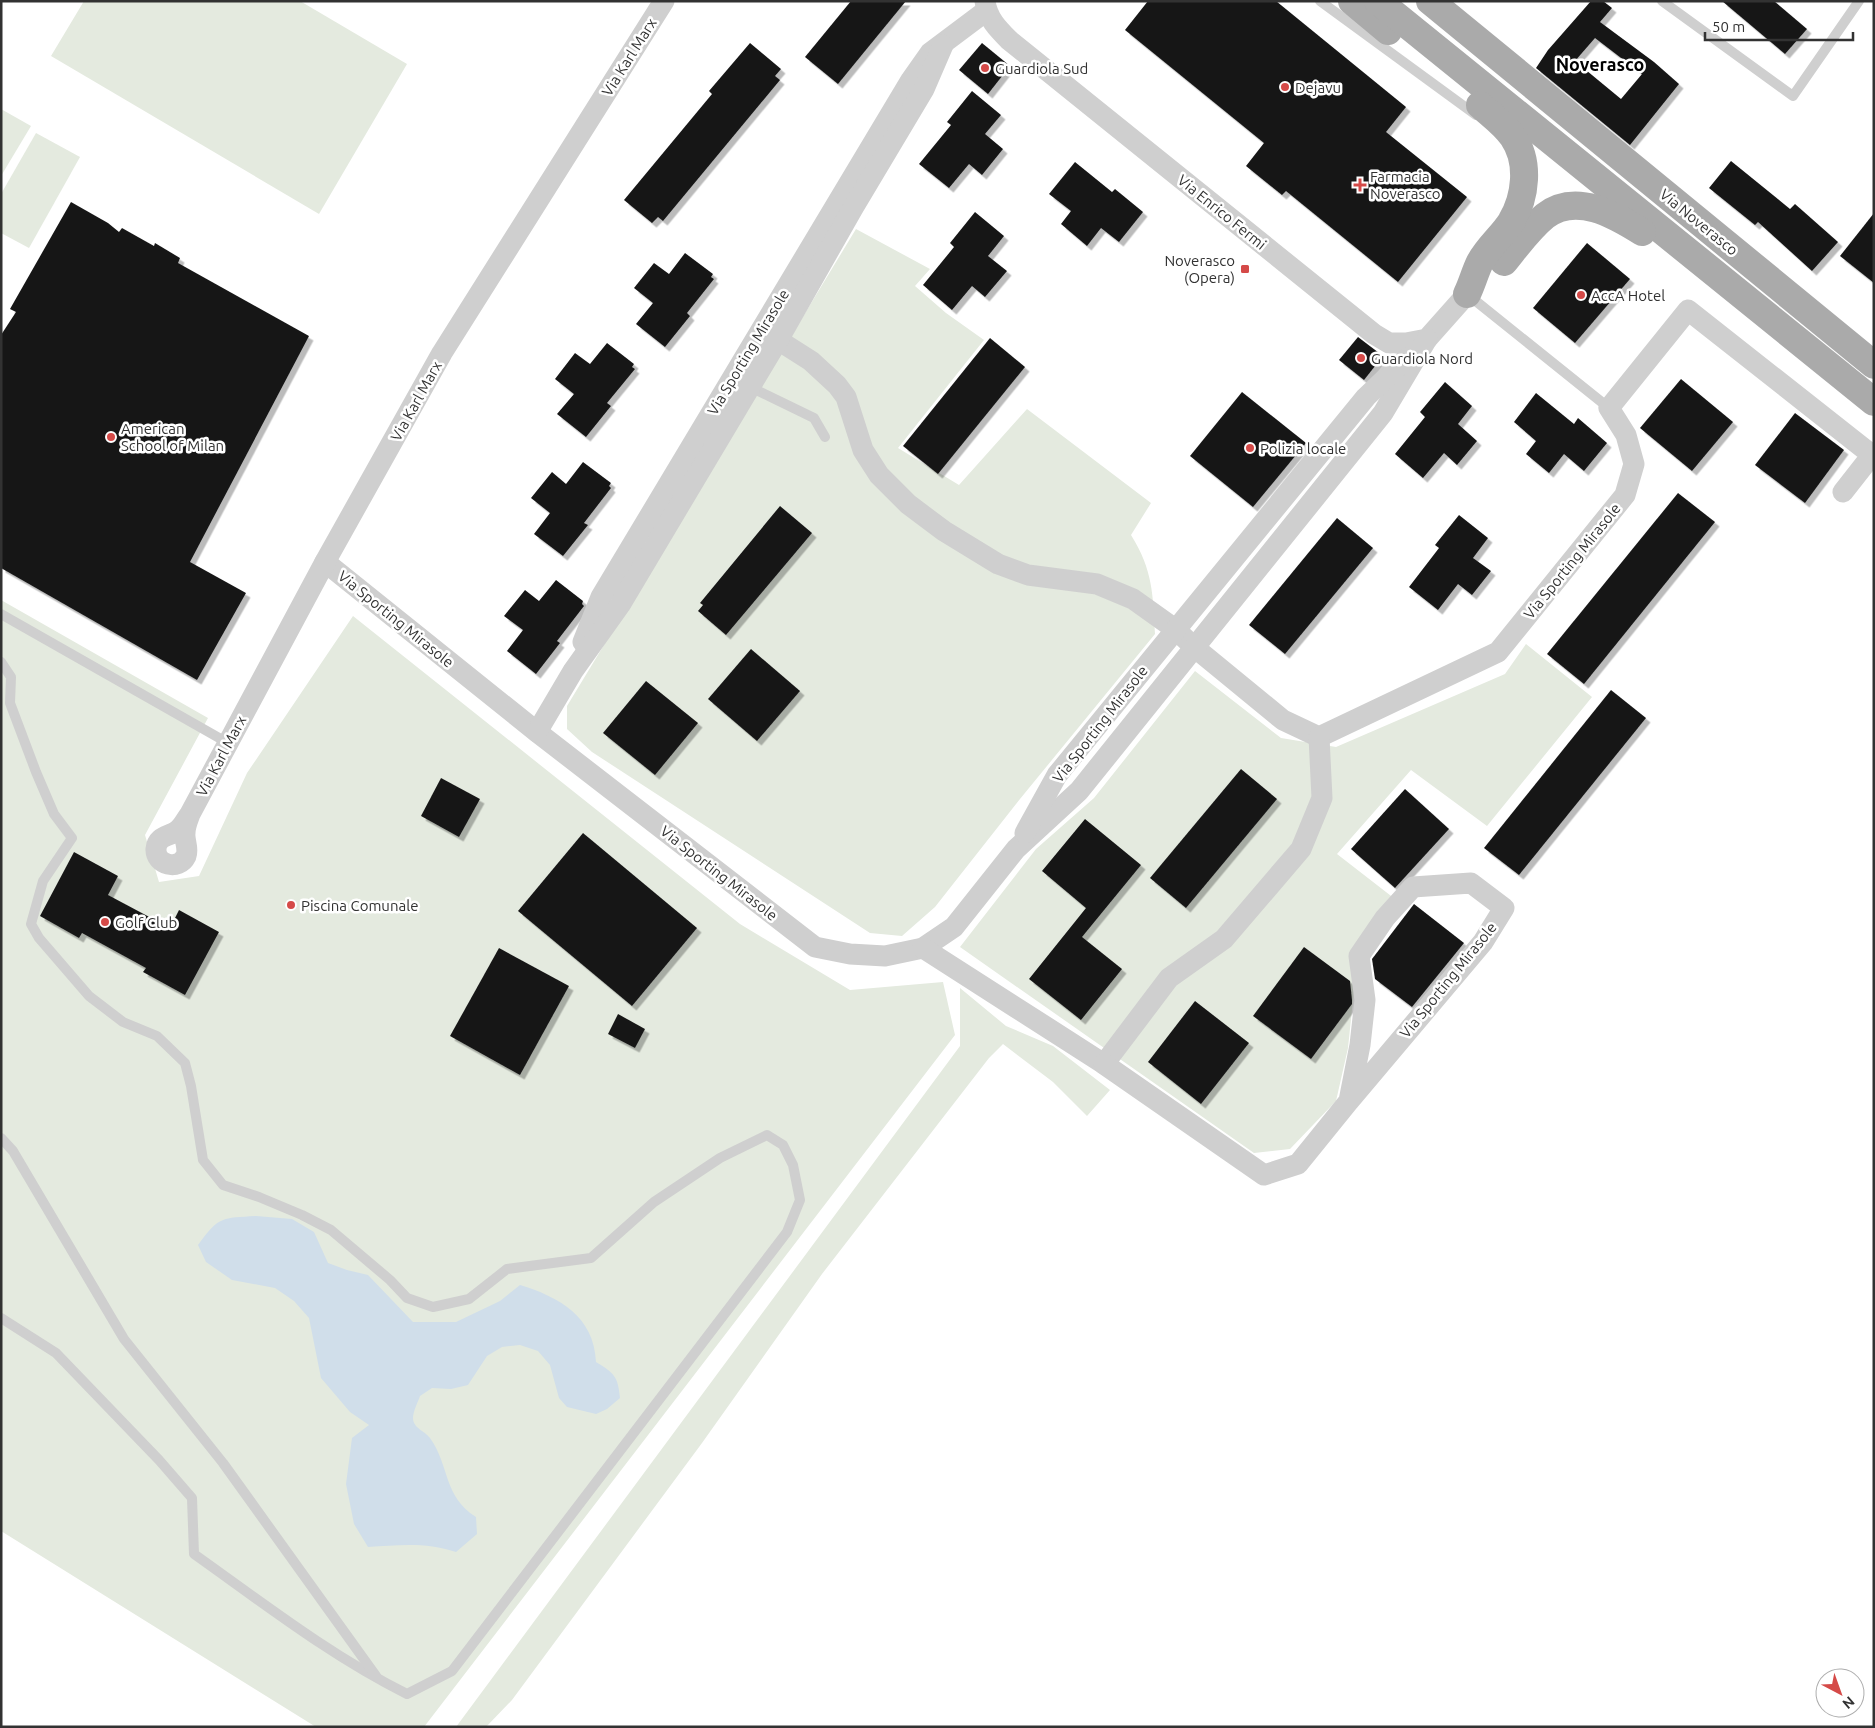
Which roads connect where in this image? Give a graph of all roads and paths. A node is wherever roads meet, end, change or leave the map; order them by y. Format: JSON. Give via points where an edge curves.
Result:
{"nodes":[{"id":1,"x":664,"y":1,"type":"edge"},
{"id":2,"x":1320,"y":1,"type":"edge"},
{"id":3,"x":1352,"y":1,"type":"edge"},
{"id":4,"x":1378,"y":1,"type":"edge"},
{"id":5,"x":1430,"y":1,"type":"edge"},
{"id":6,"x":1452,"y":1,"type":"edge"},
{"id":7,"x":1662,"y":1,"type":"edge"},
{"id":8,"x":1859,"y":1,"type":"edge"},
{"id":9,"x":985,"y":6,"type":"edge"},
{"id":10,"x":943,"y":44,"type":"junction"},
{"id":11,"x":1524,"y":78,"type":"junction"},
{"id":12,"x":1476,"y":115,"type":"dead end"},
{"id":13,"x":1731,"y":287,"type":"junction"},
{"id":14,"x":1468,"y":294,"type":"junction"},
{"id":15,"x":1427,"y":339,"type":"junction"},
{"id":16,"x":778,"y":340,"type":"junction"},
{"id":17,"x":1874,"y":365,"type":"edge"},
{"id":18,"x":750,"y":387,"type":"junction"},
{"id":19,"x":1874,"y":402,"type":"edge"},
{"id":20,"x":1609,"y":408,"type":"junction"},
{"id":21,"x":825,"y":437,"type":"dead end"},
{"id":22,"x":1842,"y":492,"type":"dead end"},
{"id":23,"x":325,"y":562,"type":"junction"},
{"id":24,"x":1,"y":614,"type":"edge"},
{"id":25,"x":1175,"y":629,"type":"junction"},
{"id":26,"x":1194,"y":647,"type":"junction"},
{"id":27,"x":1,"y":662,"type":"edge"},
{"id":28,"x":572,"y":671,"type":"junction"},
{"id":29,"x":537,"y":732,"type":"junction"},
{"id":30,"x":1319,"y":737,"type":"junction"},
{"id":31,"x":228,"y":743,"type":"junction"},
{"id":32,"x":190,"y":814,"type":"dead end"},
{"id":33,"x":1016,"y":849,"type":"junction"},
{"id":34,"x":923,"y":948,"type":"junction"},
{"id":35,"x":1104,"y":1064,"type":"junction"},
{"id":36,"x":1349,"y":1101,"type":"junction"},
{"id":37,"x":1,"y":1138,"type":"edge"},
{"id":38,"x":1,"y":1318,"type":"edge"},
{"id":39,"x":379,"y":1680,"type":"junction"}],
"edges":[{"from":1,"to":23,"type":"street","name":"Via Karl Marx","via":[[442,353]]},
{"from":2,"to":12,"type":"lane"},
{"from":3,"to":14,"type":"main road","via":[[1500,122],[1521,154],[1525,176],[1521,197],[1511,222],[1480,261]]},
{"from":4,"to":13,"type":"main road"},
{"from":5,"to":11,"type":"main road"},
{"from":6,"to":11,"type":"main road","via":[[1468,14]]},
{"from":7,"to":8,"type":"lane","via":[[1793,96]]},
{"from":9,"to":10,"type":"street","name":"Via Sporting Mirasole"},
{"from":9,"to":15,"type":"street","name":"Via Enrico Fermi","via":[[995,26],[1009,40],[1374,334],[1389,343]]},
{"from":10,"to":16,"type":"street","name":"Via Sporting Mirasole","via":[[924,89]]},
{"from":10,"to":28,"type":"street","name":"Via Sporting Mirasole","via":[[930,53],[911,80],[601,597]]},
{"from":11,"to":17,"type":"main road","name":"Via Noverasco"},
{"from":13,"to":14,"type":"main road","via":[[1621,219],[1583,206],[1564,207],[1547,215],[1527,232],[1494,274]]},
{"from":13,"to":19,"type":"main road"},
{"from":14,"to":15,"type":"street"},
{"from":14,"to":20,"type":"lane"},
{"from":15,"to":25,"type":"street","name":"Via Sporting Mirasole","via":[[1366,397]]},
{"from":15,"to":26,"type":"street","name":"Via Sporting Mirasole","via":[[1383,413]]},
{"from":16,"to":18,"type":"street","name":"Via Sporting Mirasole"},
{"from":16,"to":25,"type":"street","name":"Via Sporting Mirasole","via":[[837,384],[846,397],[864,450],[879,474],[908,504],[944,531],[998,564],[1028,575],[1097,584],[1133,599]]},
{"from":18,"to":21,"type":"lane","via":[[814,418]]},
{"from":18,"to":28,"type":"street","name":"Via Sporting Mirasole","via":[[620,605]]},
{"from":20,"to":22,"type":"street","via":[[1688,310],[1872,455]]},
{"from":20,"to":30,"type":"street","name":"Via Sporting Mirasole","via":[[1626,435],[1634,464],[1625,495],[1498,652]]},
{"from":23,"to":29,"type":"street","name":"Via Sporting Mirasole"},
{"from":23,"to":31,"type":"street","name":"Via Karl Marx"},
{"from":24,"to":31,"type":"lane"},
{"from":25,"to":26,"type":"street","name":"Via Sporting Mirasole"},
{"from":25,"to":33,"type":"street","name":"Via Sporting Mirasole","via":[[1057,776]]},
{"from":26,"to":30,"type":"street","name":"Via Sporting Mirasole","via":[[1283,720]]},
{"from":26,"to":33,"type":"street","name":"Via Sporting Mirasole","via":[[1079,791]]},
{"from":27,"to":39,"type":"lane","via":[[11,677],[10,703],[36,772],[54,814],[72,838],[42,881],[31,924],[38,938],[89,996],[122,1022],[157,1036],[185,1063],[203,1160],[223,1186],[259,1197],[331,1230],[407,1298],[433,1307],[468,1299],[507,1269],[591,1258],[654,1202],[720,1158],[767,1135],[783,1145],[793,1165],[800,1200],[787,1232],[452,1671],[407,1694]]},
{"from":28,"to":29,"type":"street","name":"Via Sporting Mirasole"},
{"from":29,"to":34,"type":"street","name":"Via Sporting Mirasole","via":[[815,947],[885,956]]},
{"from":30,"to":35,"type":"street","via":[[1322,798],[1301,848],[1224,939],[1169,978]]},
{"from":31,"to":32,"type":"street","name":"Via Karl Marx"},
{"from":33,"to":34,"type":"street","name":"Via Sporting Mirasole","via":[[954,926]]},
{"from":34,"to":35,"type":"street","name":"Via Sporting Mirasole"},
{"from":35,"to":36,"type":"street","name":"Via Sporting Mirasole","via":[[1264,1175],[1298,1164]]},
{"from":36,"to":36,"type":"street","name":"Via Sporting Mirasole","via":[[1365,1000],[1359,956],[1385,918],[1413,887],[1471,883],[1504,908],[1483,942]]},
{"from":37,"to":39,"type":"lane","via":[[13,1151],[124,1339],[224,1463]]},
{"from":38,"to":39,"type":"lane","via":[[56,1353],[192,1498],[194,1554],[303,1632]]}]}
